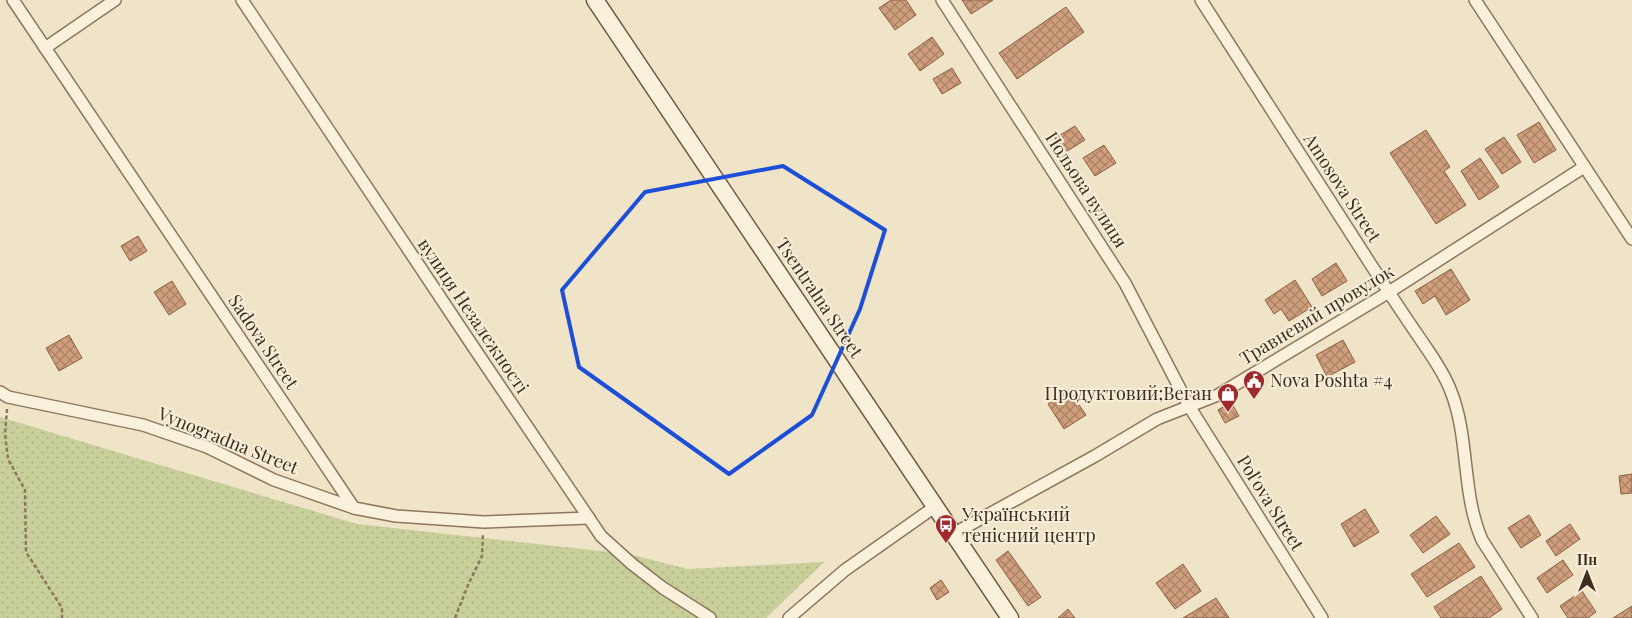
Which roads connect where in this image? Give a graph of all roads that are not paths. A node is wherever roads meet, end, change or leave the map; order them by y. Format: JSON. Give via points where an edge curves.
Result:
{"nodes":[{"id":1,"x":14,"y":0,"type":"edge"},
{"id":2,"x":115,"y":0,"type":"edge"},
{"id":3,"x":242,"y":0,"type":"edge"},
{"id":4,"x":596,"y":0,"type":"edge"},
{"id":5,"x":942,"y":0,"type":"edge"},
{"id":6,"x":1201,"y":0,"type":"edge"},
{"id":7,"x":1475,"y":0,"type":"edge"},
{"id":8,"x":46,"y":48,"type":"junction"},
{"id":9,"x":1584,"y":167,"type":"junction"},
{"id":10,"x":1632,"y":239,"type":"edge"},
{"id":11,"x":1389,"y":292,"type":"junction"},
{"id":12,"x":4,"y":394,"type":"edge"},
{"id":13,"x":1189,"y":406,"type":"junction"},
{"id":14,"x":936,"y":506,"type":"junction"},
{"id":15,"x":354,"y":508,"type":"junction"},
{"id":16,"x":589,"y":518,"type":"junction"},
{"id":17,"x":954,"y":534,"type":"junction"},
{"id":18,"x":710,"y":618,"type":"edge"},
{"id":19,"x":789,"y":618,"type":"edge"},
{"id":20,"x":1010,"y":618,"type":"edge"},
{"id":21,"x":1322,"y":618,"type":"edge"},
{"id":22,"x":1532,"y":618,"type":"edge"}],
"edges":[{"from":1,"to":8,"type":"street","name":"Sadova Street"},
{"from":2,"to":8,"type":"street"},
{"from":3,"to":16,"type":"street","name":"вулиця Незалежності"},
{"from":4,"to":14,"type":"main road","name":"Tsentralna Street"},
{"from":5,"to":13,"type":"street","name":"Польова вулиця","via":[[1125,283]]},
{"from":6,"to":11,"type":"street","name":"Amosova Street"},
{"from":7,"to":9,"type":"street"},
{"from":8,"to":15,"type":"street","name":"Sadova Street"},
{"from":9,"to":10,"type":"street"},
{"from":9,"to":11,"type":"street","name":"Травневий провулок"},
{"from":11,"to":13,"type":"street","name":"Травневий провулок","via":[[1218,395]]},
{"from":11,"to":22,"type":"street","name":"Amosova Street","via":[[1450,387],[1461,430],[1476,528]]},
{"from":12,"to":15,"type":"street","name":"Vynogradna Street","via":[[143,425],[207,448],[274,480]]},
{"from":13,"to":17,"type":"street","name":"Травневий провулок","via":[[1157,419]]},
{"from":13,"to":21,"type":"street","name":"Pol'ova Street"},
{"from":14,"to":17,"type":"main road","name":"Tsentralna Street"},
{"from":14,"to":19,"type":"street","via":[[845,570]]},
{"from":15,"to":16,"type":"street","via":[[396,516],[484,522]]},
{"from":16,"to":18,"type":"street","name":"вулиця Незалежності","via":[[600,536],[632,564]]},
{"from":17,"to":20,"type":"main road","name":"Tsentralna Street"}]}
